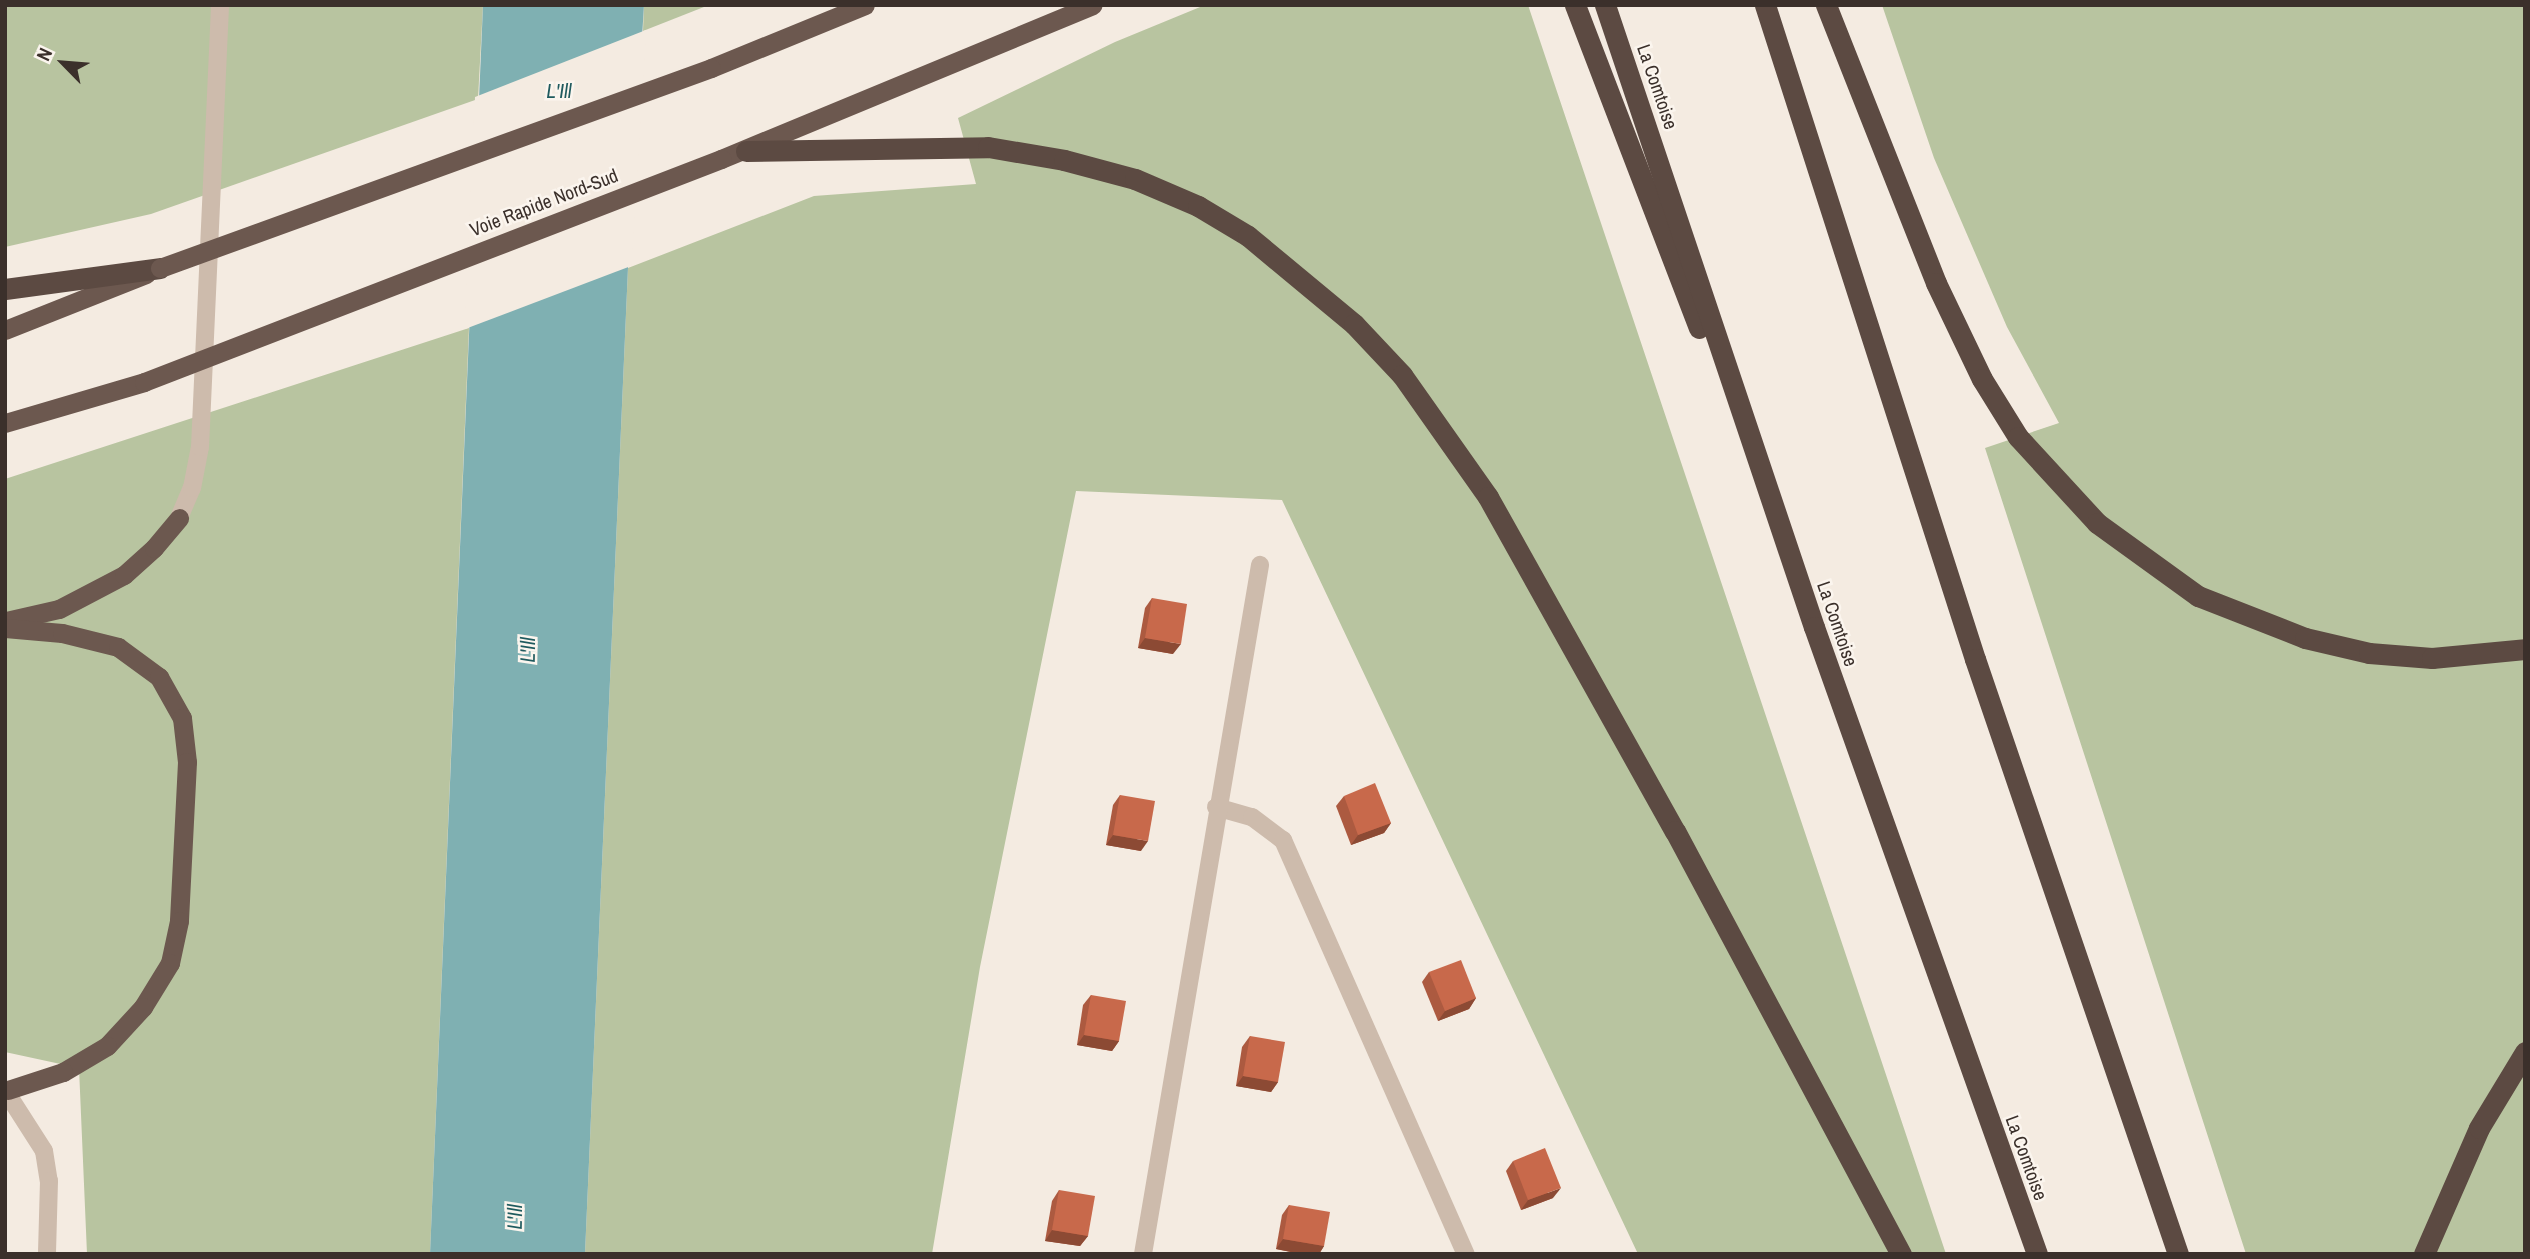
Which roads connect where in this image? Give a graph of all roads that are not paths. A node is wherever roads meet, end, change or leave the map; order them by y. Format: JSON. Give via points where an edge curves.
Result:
{"nodes":[{"id":1,"x":220,"y":5,"type":"edge"},
{"id":2,"x":865,"y":5,"type":"edge"},
{"id":3,"x":1092,"y":5,"type":"edge"},
{"id":4,"x":1576,"y":5,"type":"edge"},
{"id":5,"x":1605,"y":5,"type":"edge"},
{"id":6,"x":1765,"y":5,"type":"edge"},
{"id":7,"x":1826,"y":5,"type":"edge"},
{"id":8,"x":746,"y":151,"type":"junction"},
{"id":9,"x":160,"y":268,"type":"junction"},
{"id":10,"x":5,"y":289,"type":"edge"},
{"id":11,"x":5,"y":330,"type":"edge"},
{"id":12,"x":5,"y":423,"type":"edge"},
{"id":13,"x":178,"y":518,"type":"joint"},
{"id":14,"x":1260,"y":565,"type":"dead end"},
{"id":15,"x":5,"y":621,"type":"edge"},
{"id":16,"x":1814,"y":627,"type":"junction"},
{"id":17,"x":5,"y":628,"type":"edge"},
{"id":18,"x":2525,"y":649,"type":"edge"},
{"id":19,"x":1216,"y":807,"type":"junction"},
{"id":20,"x":2525,"y":1052,"type":"edge"},
{"id":21,"x":7,"y":1090,"type":"edge"},
{"id":22,"x":47,"y":1254,"type":"edge"},
{"id":23,"x":1143,"y":1254,"type":"edge"},
{"id":24,"x":1466,"y":1254,"type":"edge"},
{"id":25,"x":1901,"y":1254,"type":"edge"},
{"id":26,"x":2037,"y":1254,"type":"edge"},
{"id":27,"x":2178,"y":1254,"type":"edge"},
{"id":28,"x":2424,"y":1254,"type":"edge"}],
"edges":[{"from":1,"to":13,"type":"street","via":[[200,447],[192,488]]},
{"from":2,"to":9,"type":"highway","bridge":true,"via":[[711,68]]},
{"from":3,"to":8,"type":"highway","name":"Voie Rapide Nord-Sud"},
{"from":4,"to":16,"type":"highway"},
{"from":5,"to":16,"type":"highway","name":"La Comtoise"},
{"from":6,"to":27,"type":"highway","via":[[1975,659]]},
{"from":7,"to":18,"type":"highway","via":[[1936,283],[1982,379],[2018,437],[2097,523],[2199,596],[2305,638],[2369,653],[2432,658]]},
{"from":8,"to":12,"type":"highway","name":"Voie Rapide Nord-Sud","bridge":true,"via":[[144,382]]},
{"from":8,"to":25,"type":"highway","via":[[988,147],[1135,179],[1198,205],[1248,236],[1354,324],[1402,375],[1488,497],[1675,831]]},
{"from":9,"to":10,"type":"highway"},
{"from":9,"to":11,"type":"highway"},
{"from":13,"to":15,"type":"highway","via":[[124,575],[60,609]]},
{"from":14,"to":19,"type":"street"},
{"from":16,"to":26,"type":"highway","name":"La Comtoise"},
{"from":17,"to":21,"type":"highway","via":[[62,634],[118,647],[159,677],[182,718],[187,762],[179,921],[170,963],[144,1007],[107,1046],[63,1072]]},
{"from":19,"to":23,"type":"street"},
{"from":19,"to":24,"type":"street","via":[[1252,817],[1283,840]]},
{"from":20,"to":28,"type":"highway","via":[[2479,1128]]},
{"from":21,"to":22,"type":"street","via":[[44,1151],[49,1181]]}]}
